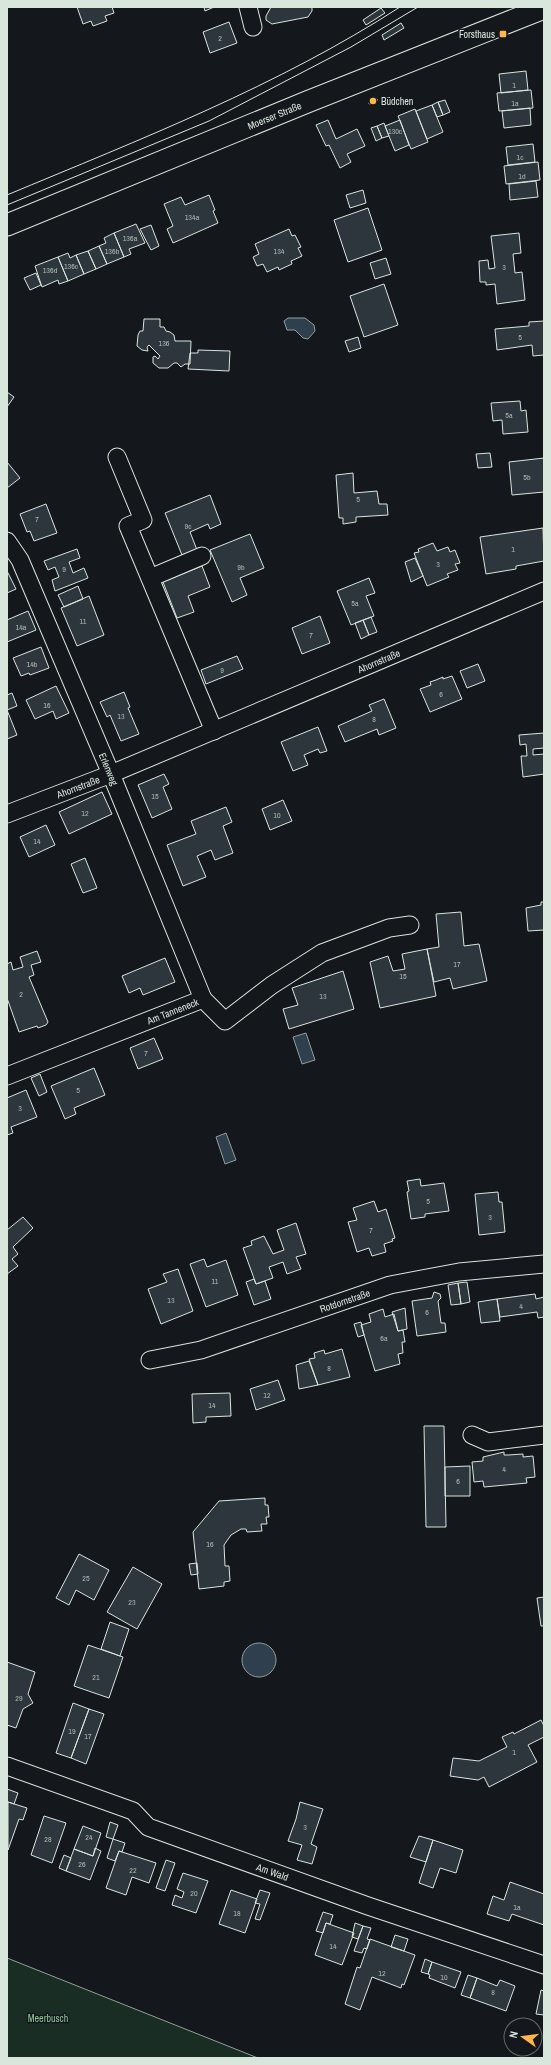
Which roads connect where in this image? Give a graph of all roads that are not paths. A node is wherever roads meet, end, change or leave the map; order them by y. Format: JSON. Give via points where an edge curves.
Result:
{"nodes":[{"id":1,"x":248,"y":7,"type":"edge"},
{"id":2,"x":544,"y":8,"type":"edge"},
{"id":3,"x":253,"y":27,"type":"dead end"},
{"id":4,"x":7,"y":225,"type":"edge"},
{"id":5,"x":117,"y":457,"type":"dead end"},
{"id":6,"x":7,"y":541,"type":"edge"},
{"id":7,"x":202,"y":556,"type":"dead end"},
{"id":8,"x":150,"y":578,"type":"junction"},
{"id":9,"x":544,"y":591,"type":"edge"},
{"id":10,"x":214,"y":731,"type":"junction"},
{"id":11,"x":111,"y":774,"type":"junction"},
{"id":12,"x":7,"y":814,"type":"edge"},
{"id":13,"x":410,"y":925,"type":"dead end"},
{"id":14,"x":203,"y":999,"type":"junction"},
{"id":15,"x":7,"y":1076,"type":"edge"},
{"id":16,"x":544,"y":1264,"type":"edge"},
{"id":17,"x":150,"y":1360,"type":"dead end"},
{"id":18,"x":472,"y":1435,"type":"dead end"},
{"id":19,"x":544,"y":1435,"type":"edge"},
{"id":20,"x":7,"y":1766,"type":"edge"},
{"id":21,"x":544,"y":1965,"type":"edge"}],
"edges":[{"from":1,"to":3,"type":"street"},
{"from":2,"to":4,"type":"main road","name":"Moerser Straße"},
{"from":5,"to":8,"type":"street","via":[[143,520],[128,526]]},
{"from":6,"to":11,"type":"street","name":"Erlenweg","via":[[20,560]]},
{"from":7,"to":8,"type":"street"},
{"from":8,"to":10,"type":"street"},
{"from":9,"to":10,"type":"street","name":"Ahornstraße"},
{"from":10,"to":11,"type":"street","name":"Ahornstraße"},
{"from":11,"to":12,"type":"street","name":"Ahornstraße"},
{"from":11,"to":14,"type":"street","name":"Erlenweg"},
{"from":13,"to":14,"type":"street","name":"Am Tanneneck","via":[[389,928],[322,953],[272,985],[225,1021]]},
{"from":14,"to":15,"type":"street","name":"Am Tanneneck"},
{"from":16,"to":17,"type":"street","name":"Rotdornstraße","via":[[459,1272],[390,1285],[201,1350]]},
{"from":18,"to":19,"type":"street","via":[[488,1442]]},
{"from":20,"to":21,"type":"street","name":"Am Wald","via":[[133,1811],[148,1827],[368,1906]]}]}
